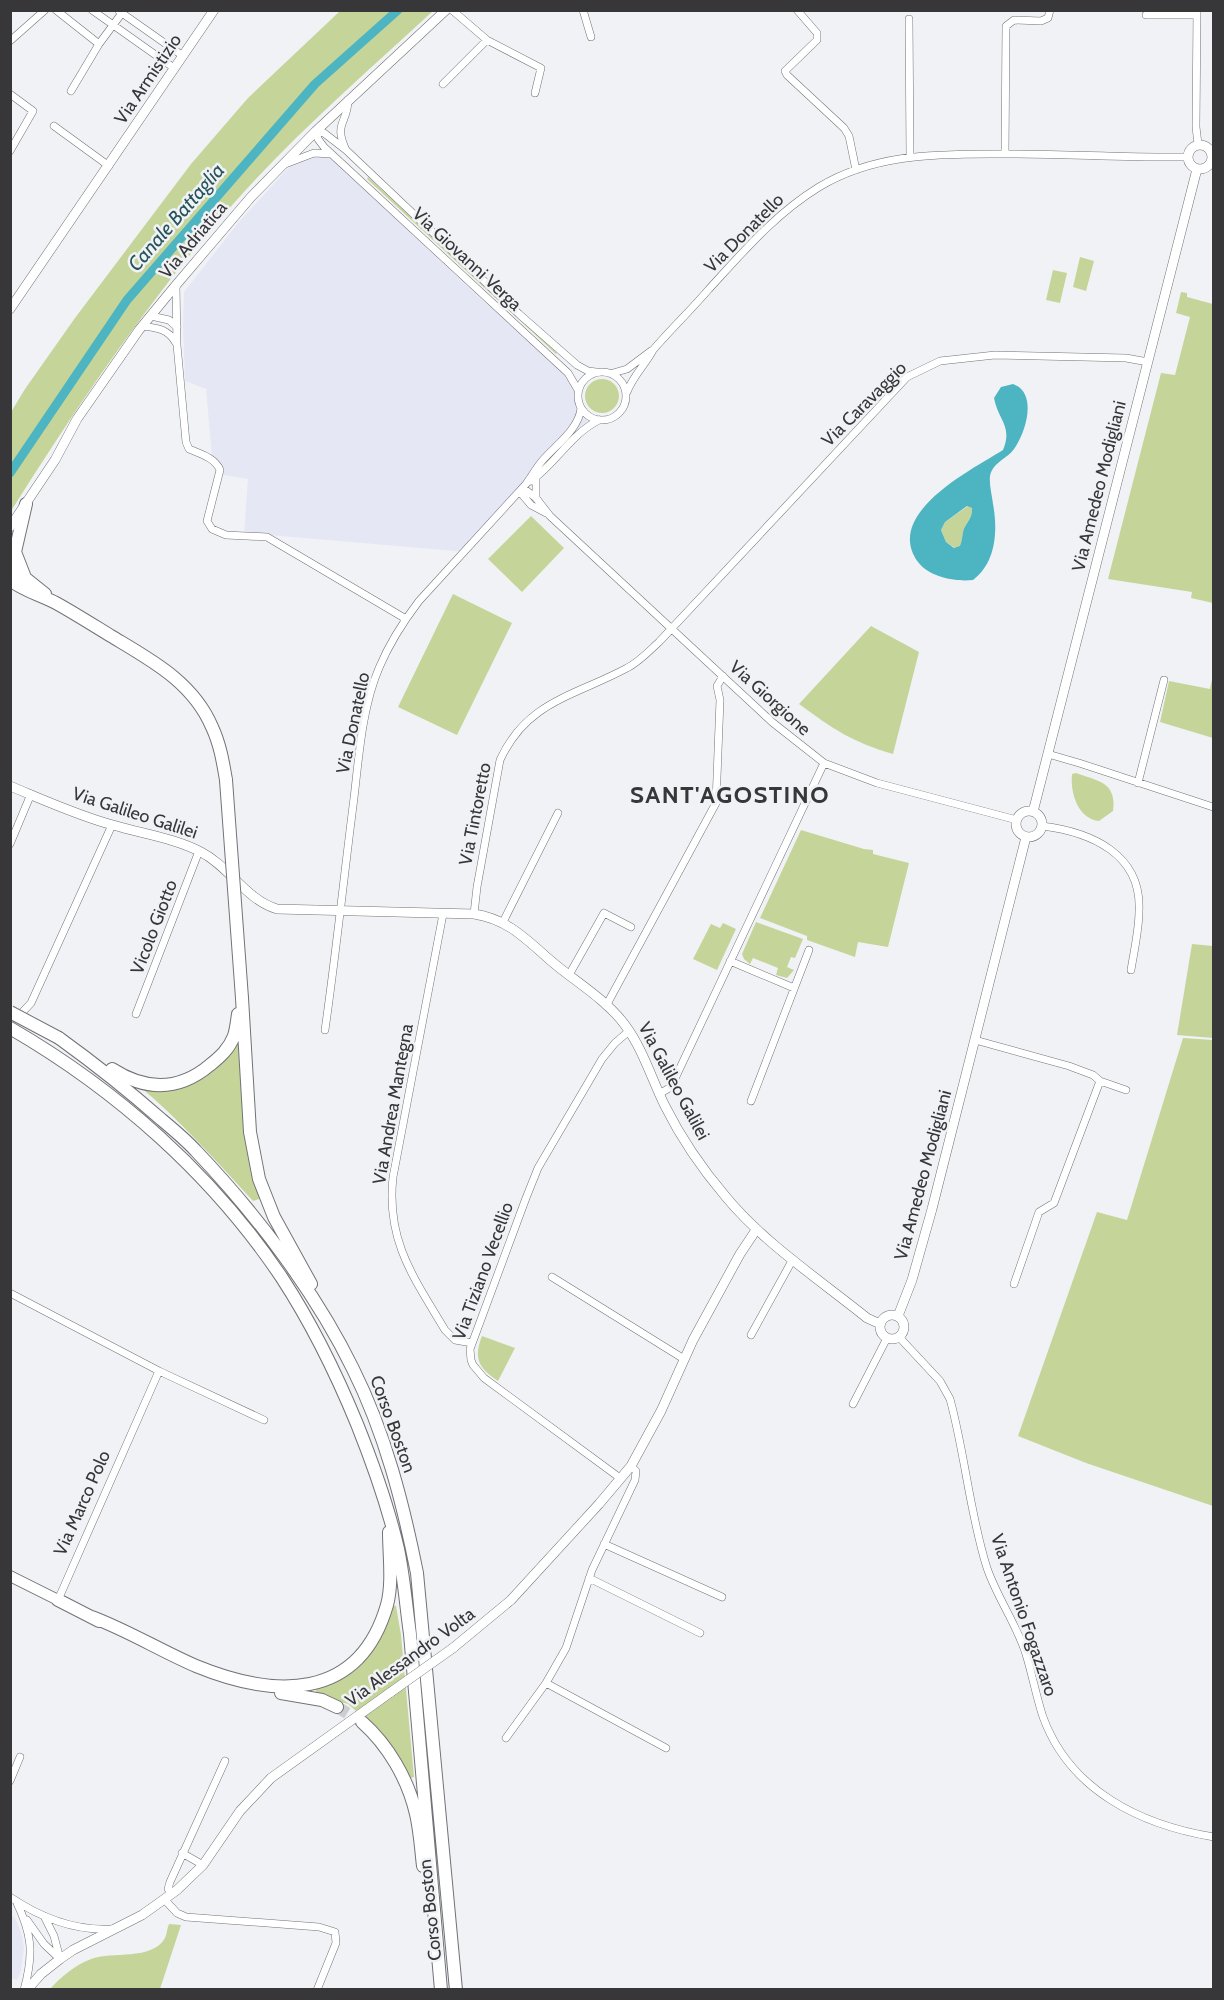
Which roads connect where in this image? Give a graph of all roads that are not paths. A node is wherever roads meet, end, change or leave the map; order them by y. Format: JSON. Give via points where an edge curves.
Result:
{"nodes":[{"id":1,"x":45,"y":10,"type":"edge"},
{"id":2,"x":56,"y":10,"type":"edge"},
{"id":3,"x":92,"y":10,"type":"edge"},
{"id":4,"x":214,"y":10,"type":"edge"},
{"id":5,"x":446,"y":10,"type":"edge"},
{"id":6,"x":452,"y":10,"type":"edge"},
{"id":7,"x":583,"y":10,"type":"edge"},
{"id":8,"x":797,"y":10,"type":"edge"},
{"id":9,"x":1050,"y":10,"type":"edge"},
{"id":10,"x":120,"y":12,"type":"edge"},
{"id":11,"x":1197,"y":13,"type":"edge"},
{"id":12,"x":1146,"y":15,"type":"dead end"},
{"id":13,"x":909,"y":19,"type":"dead end"},
{"id":14,"x":114,"y":26,"type":"junction"},
{"id":15,"x":591,"y":37,"type":"dead end"},
{"id":16,"x":487,"y":40,"type":"junction"},
{"id":17,"x":10,"y":41,"type":"edge"},
{"id":18,"x":99,"y":44,"type":"junction"},
{"id":19,"x":183,"y":56,"type":"junction"},
{"id":20,"x":174,"y":68,"type":"junction"},
{"id":21,"x":443,"y":84,"type":"dead end"},
{"id":22,"x":71,"y":91,"type":"dead end"},
{"id":23,"x":535,"y":93,"type":"dead end"},
{"id":24,"x":10,"y":94,"type":"edge"},
{"id":25,"x":348,"y":100,"type":"junction"},
{"id":26,"x":54,"y":126,"type":"dead end"},
{"id":27,"x":316,"y":130,"type":"junction"},
{"id":28,"x":1198,"y":144,"type":"junction"},
{"id":29,"x":346,"y":150,"type":"junction"},
{"id":30,"x":10,"y":151,"type":"edge"},
{"id":31,"x":1005,"y":153,"type":"junction"},
{"id":32,"x":331,"y":154,"type":"junction"},
{"id":33,"x":910,"y":156,"type":"junction"},
{"id":34,"x":1188,"y":157,"type":"junction"},
{"id":35,"x":1213,"y":157,"type":"edge"},
{"id":36,"x":283,"y":164,"type":"junction"},
{"id":37,"x":109,"y":166,"type":"junction"},
{"id":38,"x":1197,"y":169,"type":"junction"},
{"id":39,"x":856,"y":170,"type":"junction"},
{"id":40,"x":176,"y":285,"type":"junction"},
{"id":41,"x":10,"y":309,"type":"edge"},
{"id":42,"x":151,"y":316,"type":"junction"},
{"id":43,"x":142,"y":326,"type":"junction"},
{"id":44,"x":177,"y":327,"type":"junction"},
{"id":45,"x":177,"y":345,"type":"junction"},
{"id":46,"x":653,"y":350,"type":"junction"},
{"id":47,"x":1148,"y":362,"type":"junction"},
{"id":48,"x":596,"y":372,"type":"junction"},
{"id":49,"x":613,"y":374,"type":"junction"},
{"id":50,"x":578,"y":390,"type":"junction"},
{"id":51,"x":627,"y":392,"type":"junction"},
{"id":52,"x":580,"y":408,"type":"junction"},
{"id":53,"x":599,"y":420,"type":"junction"},
{"id":54,"x":536,"y":478,"type":"junction"},
{"id":55,"x":523,"y":488,"type":"junction"},
{"id":56,"x":536,"y":498,"type":"junction"},
{"id":57,"x":26,"y":504,"type":"junction"},
{"id":58,"x":509,"y":504,"type":"junction"},
{"id":59,"x":531,"y":505,"type":"junction"},
{"id":60,"x":550,"y":516,"type":"junction"},
{"id":61,"x":10,"y":528,"type":"edge"},
{"id":62,"x":10,"y":566,"type":"edge"},
{"id":63,"x":15,"y":582,"type":"edge"},
{"id":64,"x":406,"y":619,"type":"junction"},
{"id":65,"x":672,"y":628,"type":"junction"},
{"id":66,"x":723,"y":676,"type":"junction"},
{"id":67,"x":1164,"y":680,"type":"dead end"},
{"id":68,"x":1048,"y":754,"type":"junction"},
{"id":69,"x":824,"y":763,"type":"junction"},
{"id":70,"x":1138,"y":783,"type":"junction"},
{"id":71,"x":10,"y":786,"type":"edge"},
{"id":72,"x":31,"y":794,"type":"junction"},
{"id":73,"x":1213,"y":807,"type":"edge"},
{"id":74,"x":1033,"y":812,"type":"junction"},
{"id":75,"x":558,"y":813,"type":"dead end"},
{"id":76,"x":1017,"y":820,"type":"junction"},
{"id":77,"x":112,"y":825,"type":"junction"},
{"id":78,"x":1042,"y":826,"type":"junction"},
{"id":79,"x":1026,"y":837,"type":"junction"},
{"id":80,"x":10,"y":844,"type":"edge"},
{"id":81,"x":199,"y":851,"type":"junction"},
{"id":82,"x":340,"y":911,"type":"junction"},
{"id":83,"x":443,"y":914,"type":"junction"},
{"id":84,"x":474,"y":914,"type":"junction"},
{"id":85,"x":503,"y":922,"type":"junction"},
{"id":86,"x":631,"y":927,"type":"dead end"},
{"id":87,"x":809,"y":950,"type":"dead end"},
{"id":88,"x":730,"y":961,"type":"junction"},
{"id":89,"x":1131,"y":970,"type":"dead end"},
{"id":90,"x":569,"y":975,"type":"junction"},
{"id":91,"x":794,"y":988,"type":"junction"},
{"id":92,"x":242,"y":998,"type":"junction"},
{"id":93,"x":606,"y":1006,"type":"junction"},
{"id":94,"x":136,"y":1014,"type":"dead end"},
{"id":95,"x":12,"y":1020,"type":"edge"},
{"id":96,"x":325,"y":1030,"type":"dead end"},
{"id":97,"x":629,"y":1031,"type":"junction"},
{"id":98,"x":59,"y":1038,"type":"junction"},
{"id":99,"x":975,"y":1040,"type":"junction"},
{"id":100,"x":1100,"y":1081,"type":"junction"},
{"id":101,"x":1126,"y":1090,"type":"dead end"},
{"id":102,"x":660,"y":1094,"type":"junction"},
{"id":103,"x":751,"y":1101,"type":"dead end"},
{"id":104,"x":756,"y":1230,"type":"junction"},
{"id":105,"x":793,"y":1259,"type":"junction"},
{"id":106,"x":552,"y":1277,"type":"dead end"},
{"id":107,"x":1014,"y":1284,"type":"dead end"},
{"id":108,"x":10,"y":1293,"type":"edge"},
{"id":109,"x":898,"y":1316,"type":"junction"},
{"id":110,"x":880,"y":1324,"type":"junction"},
{"id":111,"x":751,"y":1335,"type":"dead end"},
{"id":112,"x":898,"y":1337,"type":"junction"},
{"id":113,"x":887,"y":1338,"type":"junction"},
{"id":114,"x":472,"y":1343,"type":"junction"},
{"id":115,"x":684,"y":1359,"type":"junction"},
{"id":116,"x":353,"y":1368,"type":"junction"},
{"id":117,"x":159,"y":1371,"type":"junction"},
{"id":118,"x":853,"y":1404,"type":"dead end"},
{"id":119,"x":264,"y":1420,"type":"dead end"},
{"id":120,"x":631,"y":1466,"type":"junction"},
{"id":121,"x":620,"y":1478,"type":"junction"},
{"id":122,"x":388,"y":1511,"type":"junction"},
{"id":123,"x":604,"y":1544,"type":"junction"},
{"id":124,"x":10,"y":1575,"type":"edge"},
{"id":125,"x":589,"y":1578,"type":"junction"},
{"id":126,"x":722,"y":1597,"type":"dead end"},
{"id":127,"x":57,"y":1600,"type":"junction"},
{"id":128,"x":92,"y":1617,"type":"junction"},
{"id":129,"x":700,"y":1633,"type":"dead end"},
{"id":130,"x":546,"y":1683,"type":"junction"},
{"id":131,"x":337,"y":1707,"type":"tunnel mouth"},
{"id":132,"x":362,"y":1722,"type":"tunnel mouth"},
{"id":133,"x":506,"y":1738,"type":"dead end"},
{"id":134,"x":666,"y":1748,"type":"dead end"},
{"id":135,"x":21,"y":1757,"type":"dead end"},
{"id":136,"x":225,"y":1761,"type":"dead end"},
{"id":137,"x":10,"y":1781,"type":"edge"},
{"id":138,"x":1214,"y":1837,"type":"edge"},
{"id":139,"x":182,"y":1853,"type":"junction"},
{"id":140,"x":203,"y":1865,"type":"junction"},
{"id":141,"x":167,"y":1897,"type":"junction"},
{"id":142,"x":13,"y":1899,"type":"edge"},
{"id":143,"x":43,"y":1915,"type":"junction"},
{"id":144,"x":25,"y":1918,"type":"junction"},
{"id":145,"x":436,"y":1921,"type":"junction"},
{"id":146,"x":118,"y":1928,"type":"junction"},
{"id":147,"x":60,"y":1959,"type":"junction"},
{"id":148,"x":26,"y":1989,"type":"edge"},
{"id":149,"x":317,"y":1989,"type":"edge"},
{"id":150,"x":441,"y":1989,"type":"edge"},
{"id":151,"x":456,"y":1989,"type":"edge"}],
"edges":[{"from":1,"to":17,"type":"street"},
{"from":2,"to":18,"type":"street"},
{"from":3,"to":14,"type":"street"},
{"from":4,"to":19,"type":"street","name":"Via Armistizio"},
{"from":5,"to":25,"type":"street","name":"Via Adriatica"},
{"from":6,"to":16,"type":"street"},
{"from":7,"to":15,"type":"street"},
{"from":8,"to":39,"type":"street","via":[[817,33],[817,40],[785,71],[844,128]]},
{"from":9,"to":31,"type":"street","via":[[1041,21],[1014,20],[1006,26]]},
{"from":10,"to":14,"type":"street"},
{"from":10,"to":19,"type":"street"},
{"from":11,"to":12,"type":"street"},
{"from":11,"to":28,"type":"street"},
{"from":13,"to":33,"type":"street"},
{"from":14,"to":18,"type":"street"},
{"from":14,"to":20,"type":"street"},
{"from":16,"to":21,"type":"street"},
{"from":16,"to":23,"type":"street","via":[[541,68]]},
{"from":18,"to":22,"type":"street"},
{"from":19,"to":20,"type":"street","name":"Via Armistizio"},
{"from":20,"to":37,"type":"street","name":"Via Armistizio"},
{"from":24,"to":30,"type":"street","via":[[33,111]]},
{"from":25,"to":27,"type":"street","name":"Via Adriatica"},
{"from":25,"to":29,"type":"street","via":[[340,128]]},
{"from":26,"to":37,"type":"street"},
{"from":27,"to":29,"type":"street","name":"Via Giovanni Verga"},
{"from":27,"to":32,"type":"street","name":"Via Giovanni Verga","via":[[318,139]]},
{"from":27,"to":36,"type":"street","name":"Via Adriatica"},
{"from":28,"to":34,"type":"street"},
{"from":28,"to":35,"type":"street","via":[[1209,149]]},
{"from":29,"to":48,"type":"street","name":"Via Giovanni Verga","via":[[544,337],[577,365]]},
{"from":31,"to":33,"type":"street","name":"Via Donatello"},
{"from":31,"to":34,"type":"street","name":"Via Donatello"},
{"from":32,"to":36,"type":"street","via":[[314,153]]},
{"from":32,"to":50,"type":"street","name":"Via Giovanni Verga","via":[[568,373]]},
{"from":33,"to":39,"type":"street","name":"Via Donatello"},
{"from":34,"to":38,"type":"street"},
{"from":35,"to":38,"type":"street","via":[[1208,166]]},
{"from":36,"to":40,"type":"street","name":"Via Adriatica"},
{"from":37,"to":41,"type":"street","name":"Via Armistizio"},
{"from":38,"to":47,"type":"street","name":"Via Amedeo Modigliani"},
{"from":39,"to":46,"type":"street","name":"Via Donatello","via":[[821,186],[773,221]]},
{"from":40,"to":42,"type":"street","name":"Via Adriatica"},
{"from":40,"to":44,"type":"street"},
{"from":42,"to":43,"type":"street","name":"Via Adriatica"},
{"from":42,"to":44,"type":"street","via":[[169,320]]},
{"from":43,"to":45,"type":"street","via":[[166,331]]},
{"from":43,"to":57,"type":"street","name":"Via Adriatica","via":[[77,419]]},
{"from":44,"to":45,"type":"street"},
{"from":45,"to":64,"type":"street","via":[[187,446],[207,456],[220,470],[207,521],[212,529],[267,537]]},
{"from":46,"to":49,"type":"street","name":"Via Donatello"},
{"from":46,"to":51,"type":"street","name":"Via Donatello"},
{"from":47,"to":65,"type":"street","name":"Via Caravaggio","via":[[995,355],[940,361],[921,369],[892,392]]},
{"from":47,"to":68,"type":"street","name":"Via Amedeo Modigliani"},
{"from":48,"to":49,"type":"street"},
{"from":48,"to":50,"type":"street","via":[[585,378]]},
{"from":49,"to":51,"type":"street"},
{"from":50,"to":52,"type":"street"},
{"from":51,"to":53,"type":"street","name":"Via Donatello","via":[[619,414]]},
{"from":52,"to":53,"type":"street"},
{"from":52,"to":55,"type":"street","name":"Via Donatello","via":[[575,426],[538,465]]},
{"from":53,"to":54,"type":"street","name":"Via Donatello","via":[[582,430]]},
{"from":54,"to":55,"type":"street","name":"Via Donatello"},
{"from":54,"to":56,"type":"street"},
{"from":55,"to":56,"type":"street","name":"Via Giorgione"},
{"from":55,"to":58,"type":"street","name":"Via Donatello"},
{"from":55,"to":59,"type":"street","name":"Via Giorgione"},
{"from":56,"to":60,"type":"street","name":"Via Giorgione"},
{"from":57,"to":61,"type":"street","name":"Via Adriatica"},
{"from":57,"to":63,"type":"highway","via":[[15,552]]},
{"from":58,"to":59,"type":"street","name":"Via Giorgione"},
{"from":58,"to":64,"type":"street","name":"Via Donatello","via":[[430,587]]},
{"from":59,"to":60,"type":"street","name":"Via Giorgione"},
{"from":60,"to":65,"type":"street","name":"Via Giorgione"},
{"from":62,"to":63,"type":"highway"},
{"from":63,"to":92,"type":"highway","bridge":true,"via":[[156,662],[193,695],[212,727],[226,780]]},
{"from":64,"to":82,"type":"street","name":"Via Donatello","via":[[379,668],[369,703]]},
{"from":65,"to":66,"type":"street","name":"Via Giorgione"},
{"from":65,"to":84,"type":"street","name":"Via Tintoretto","via":[[628,668],[538,711],[507,745],[500,760]]},
{"from":66,"to":69,"type":"street","name":"Via Giorgione"},
{"from":66,"to":93,"type":"street","via":[[717,686],[720,700],[716,803]]},
{"from":67,"to":70,"type":"street"},
{"from":68,"to":70,"type":"street"},
{"from":68,"to":74,"type":"street","name":"Via Amedeo Modigliani"},
{"from":69,"to":76,"type":"street","name":"Via Giorgione","via":[[877,783]]},
{"from":69,"to":88,"type":"street"},
{"from":70,"to":73,"type":"street"},
{"from":71,"to":72,"type":"street","name":"Via Galileo Galilei"},
{"from":72,"to":77,"type":"street","name":"Via Galileo Galilei"},
{"from":72,"to":80,"type":"street"},
{"from":74,"to":76,"type":"street","via":[[1024,812]]},
{"from":74,"to":78,"type":"street","via":[[1041,818]]},
{"from":75,"to":85,"type":"street"},
{"from":76,"to":79,"type":"street","via":[[1017,830]]},
{"from":77,"to":81,"type":"street","name":"Via Galileo Galilei"},
{"from":77,"to":95,"type":"street","via":[[32,1003]]},
{"from":78,"to":79,"type":"street","via":[[1037,835]]},
{"from":78,"to":89,"type":"street","via":[[1086,836],[1105,845],[1126,864],[1138,892],[1139,910]]},
{"from":79,"to":99,"type":"street","name":"Via Amedeo Modigliani"},
{"from":81,"to":82,"type":"street","name":"Via Galileo Galilei","via":[[215,860],[245,891],[266,905],[277,909]]},
{"from":81,"to":94,"type":"street","name":"Vicolo Giotto"},
{"from":82,"to":83,"type":"street","name":"Via Galileo Galilei"},
{"from":82,"to":96,"type":"street"},
{"from":83,"to":84,"type":"street","name":"Via Galileo Galilei"},
{"from":83,"to":114,"type":"street","name":"Via Andrea Mantegna","via":[[393,1177],[392,1208],[402,1254],[444,1330],[455,1340]]},
{"from":84,"to":85,"type":"street","name":"Via Galileo Galilei"},
{"from":85,"to":90,"type":"street","name":"Via Galileo Galilei"},
{"from":86,"to":90,"type":"street","via":[[603,913]]},
{"from":87,"to":91,"type":"street"},
{"from":88,"to":91,"type":"street"},
{"from":88,"to":102,"type":"street","via":[[671,1087]]},
{"from":90,"to":93,"type":"street","name":"Via Galileo Galilei"},
{"from":91,"to":103,"type":"street"},
{"from":92,"to":98,"type":"highway","via":[[234,1036],[223,1055],[199,1075],[171,1085],[142,1084],[125,1077],[88,1051]]},
{"from":92,"to":116,"type":"highway","via":[[250,1132],[259,1179],[274,1217],[335,1327]]},
{"from":93,"to":97,"type":"street","name":"Via Galileo Galilei"},
{"from":95,"to":98,"type":"highway","name":"Corso Boston","bridge":true},
{"from":95,"to":122,"type":"highway","name":"Corso Boston","via":[[142,1121],[241,1223],[282,1279],[340,1382]]},
{"from":97,"to":102,"type":"street","name":"Via Galileo Galilei"},
{"from":97,"to":114,"type":"street","name":"Via Tiziano Vecellio","via":[[602,1059],[538,1168]]},
{"from":98,"to":116,"type":"highway","name":"Corso Boston","via":[[195,1149],[254,1217],[303,1284]]},
{"from":99,"to":100,"type":"street","via":[[1069,1066]]},
{"from":99,"to":109,"type":"street","name":"Via Amedeo Modigliani","via":[[932,1209]]},
{"from":100,"to":101,"type":"street"},
{"from":100,"to":107,"type":"street","via":[[1054,1203],[1039,1212]]},
{"from":102,"to":104,"type":"street","name":"Via Galileo Galilei","via":[[684,1140]]},
{"from":104,"to":105,"type":"street","name":"Via Galileo Galilei"},
{"from":104,"to":115,"type":"street","name":"Via Alessandro Volta"},
{"from":105,"to":110,"type":"street","name":"Via Galileo Galilei"},
{"from":105,"to":111,"type":"street"},
{"from":106,"to":115,"type":"street"},
{"from":108,"to":117,"type":"street"},
{"from":109,"to":110,"type":"street","via":[[887,1316]]},
{"from":109,"to":112,"type":"street","via":[[904,1328]]},
{"from":110,"to":113,"type":"street"},
{"from":112,"to":113,"type":"street"},
{"from":112,"to":138,"type":"street","name":"Via Antonio Fogazzaro","via":[[940,1381],[950,1399],[987,1566],[1021,1641],[1043,1717],[1060,1750],[1092,1787],[1114,1803],[1167,1826]]},
{"from":113,"to":118,"type":"street"},
{"from":114,"to":121,"type":"street","name":"Via Tiziano Vecellio","via":[[471,1359],[476,1371]]},
{"from":115,"to":120,"type":"street","name":"Via Alessandro Volta"},
{"from":116,"to":151,"type":"highway","name":"Corso Boston","via":[[387,1453],[417,1573]]},
{"from":117,"to":119,"type":"street"},
{"from":117,"to":127,"type":"street","name":"Via Marco Polo"},
{"from":120,"to":121,"type":"street","name":"Via Alessandro Volta"},
{"from":120,"to":123,"type":"street","name":"Via Alessandro Volta","via":[[636,1471],[635,1480]]},
{"from":121,"to":140,"type":"street","name":"Via Alessandro Volta","bridge":true,"via":[[511,1600],[453,1648],[271,1778],[240,1811]]},
{"from":122,"to":128,"type":"highway","via":[[387,1603],[375,1637],[355,1662],[327,1679],[292,1688],[240,1680],[196,1666]]},
{"from":122,"to":145,"type":"highway","name":"Corso Boston","via":[[403,1577],[410,1634]]},
{"from":123,"to":125,"type":"street","name":"Via Alessandro Volta"},
{"from":123,"to":126,"type":"street"},
{"from":124,"to":127,"type":"main road"},
{"from":125,"to":129,"type":"street"},
{"from":125,"to":130,"type":"street","name":"Via Alessandro Volta","via":[[566,1648]]},
{"from":127,"to":128,"type":"highway"},
{"from":128,"to":131,"type":"highway","via":[[192,1671],[240,1687],[322,1700]]},
{"from":130,"to":133,"type":"street","name":"Via Alessandro Volta"},
{"from":130,"to":134,"type":"street"},
{"from":132,"to":145,"type":"highway","via":[[393,1759],[405,1781],[416,1813],[427,1894]]},
{"from":135,"to":137,"type":"street"},
{"from":136,"to":139,"type":"street"},
{"from":139,"to":140,"type":"street"},
{"from":139,"to":141,"type":"street"},
{"from":140,"to":141,"type":"street","name":"Via Alessandro Volta"},
{"from":141,"to":146,"type":"street","name":"Via Alessandro Volta"},
{"from":141,"to":149,"type":"street","via":[[177,1913],[186,1917],[319,1927],[335,1932],[336,1943]]},
{"from":142,"to":143,"type":"street"},
{"from":142,"to":144,"type":"street"},
{"from":143,"to":146,"type":"street","via":[[80,1928]]},
{"from":143,"to":147,"type":"street"},
{"from":144,"to":147,"type":"street"},
{"from":144,"to":148,"type":"street","via":[[31,1949]]},
{"from":145,"to":150,"type":"highway","name":"Corso Boston"},
{"from":146,"to":147,"type":"street","name":"Via Alessandro Volta"},
{"from":147,"to":148,"type":"street","name":"Via Alessandro Volta"}]}
